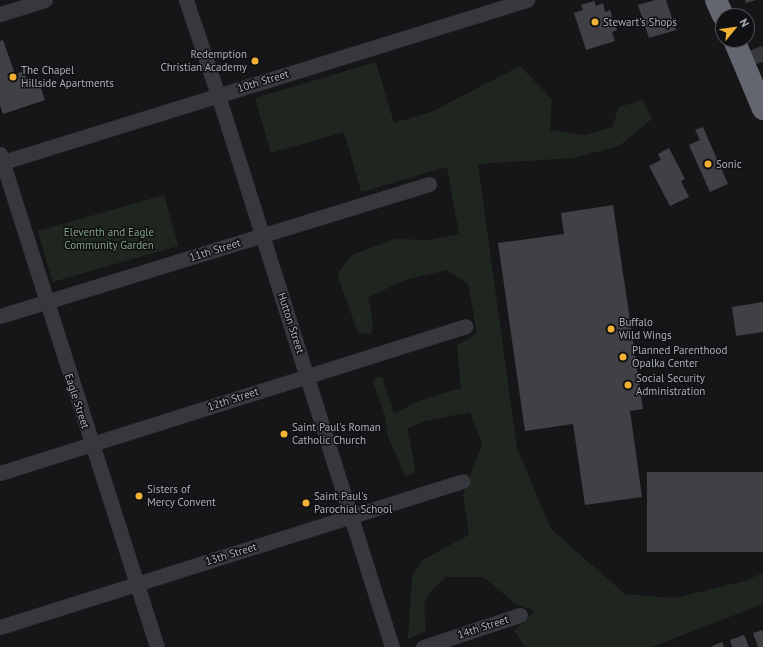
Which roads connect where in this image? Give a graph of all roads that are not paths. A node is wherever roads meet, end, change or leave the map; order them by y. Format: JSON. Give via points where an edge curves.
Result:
{"nodes":[{"id":1,"x":46,"y":0,"type":"edge"},
{"id":2,"x":186,"y":0,"type":"edge"},
{"id":3,"x":527,"y":0,"type":"edge"},
{"id":4,"x":0,"y":14,"type":"edge"},
{"id":5,"x":738,"y":48,"type":"edge"},
{"id":6,"x":763,"y":52,"type":"edge"},
{"id":7,"x":743,"y":60,"type":"junction"},
{"id":8,"x":218,"y":95,"type":"junction"},
{"id":9,"x":763,"y":109,"type":"edge"},
{"id":10,"x":1,"y":159,"type":"edge"},
{"id":11,"x":429,"y":184,"type":"dead end"},
{"id":12,"x":262,"y":235,"type":"junction"},
{"id":13,"x":46,"y":301,"type":"junction"},
{"id":14,"x":0,"y":316,"type":"edge"},
{"id":15,"x":465,"y":326,"type":"dead end"},
{"id":16,"x":308,"y":375,"type":"junction"},
{"id":17,"x":91,"y":444,"type":"junction"},
{"id":18,"x":0,"y":473,"type":"edge"},
{"id":19,"x":462,"y":481,"type":"dead end"},
{"id":20,"x":352,"y":515,"type":"junction"},
{"id":21,"x":136,"y":583,"type":"junction"},
{"id":22,"x":520,"y":615,"type":"dead end"},
{"id":23,"x":0,"y":627,"type":"edge"},
{"id":24,"x":157,"y":647,"type":"edge"},
{"id":25,"x":392,"y":647,"type":"edge"},
{"id":26,"x":423,"y":647,"type":"edge"}],
"edges":[{"from":1,"to":4,"type":"street"},
{"from":2,"to":8,"type":"street","name":"Hutton Street"},
{"from":3,"to":8,"type":"street","name":"10th Street"},
{"from":5,"to":7,"type":"highway"},
{"from":6,"to":7,"type":"street"},
{"from":7,"to":9,"type":"highway"},
{"from":8,"to":10,"type":"street","name":"10th Street"},
{"from":8,"to":12,"type":"street","name":"Hutton Street"},
{"from":10,"to":13,"type":"street","name":"Eagle Street"},
{"from":11,"to":12,"type":"street","name":"11th Street"},
{"from":12,"to":13,"type":"street","name":"11th Street"},
{"from":12,"to":16,"type":"street","name":"Hutton Street"},
{"from":13,"to":14,"type":"street","name":"11th Street"},
{"from":13,"to":17,"type":"street","name":"Eagle Street"},
{"from":15,"to":16,"type":"street","name":"12th Street"},
{"from":16,"to":17,"type":"street","name":"12th Street"},
{"from":16,"to":20,"type":"street","name":"Hutton Street"},
{"from":17,"to":18,"type":"street","name":"12th Street"},
{"from":17,"to":21,"type":"street","name":"Eagle Street"},
{"from":19,"to":20,"type":"street","name":"13th Street"},
{"from":20,"to":21,"type":"street","name":"13th Street"},
{"from":20,"to":25,"type":"street","name":"Hutton Street"},
{"from":21,"to":23,"type":"street","name":"13th Street"},
{"from":21,"to":24,"type":"street","name":"Eagle Street"},
{"from":22,"to":26,"type":"street","name":"14th Street"}]}
